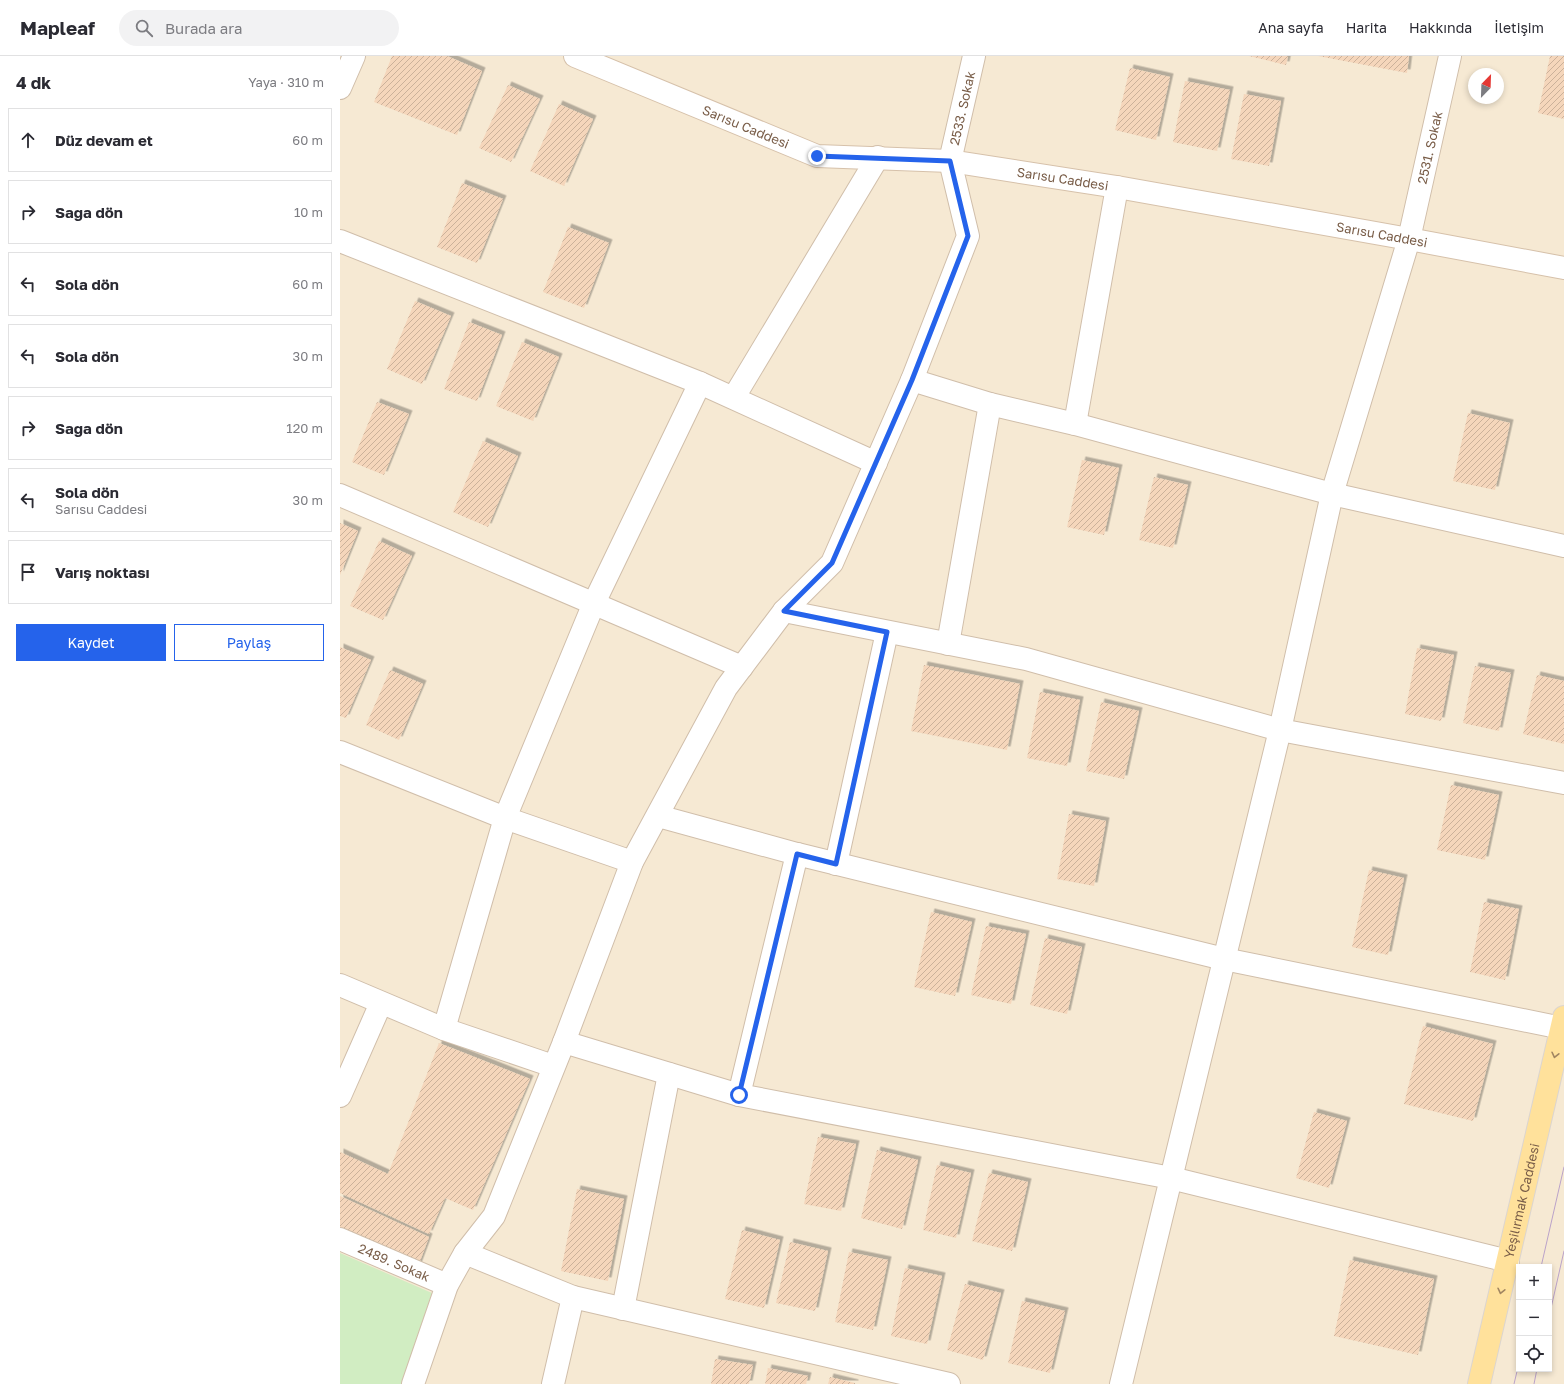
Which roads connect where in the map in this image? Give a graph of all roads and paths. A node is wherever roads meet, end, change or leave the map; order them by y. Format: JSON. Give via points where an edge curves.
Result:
{"nodes":[{"id":1,"x":354,"y":56,"type":"edge"},
{"id":2,"x":575,"y":56,"type":"edge"},
{"id":3,"x":974,"y":56,"type":"edge"},
{"id":4,"x":1450,"y":56,"type":"edge"},
{"id":5,"x":340,"y":88,"type":"edge"},
{"id":6,"x":878,"y":157,"type":"junction"},
{"id":7,"x":950,"y":161,"type":"junction"},
{"id":8,"x":1117,"y":187,"type":"junction"},
{"id":9,"x":1409,"y":238,"type":"junction"},
{"id":10,"x":340,"y":241,"type":"edge"},
{"id":11,"x":1564,"y":268,"type":"edge"},
{"id":12,"x":912,"y":380,"type":"junction"},
{"id":13,"x":700,"y":383,"type":"junction"},
{"id":14,"x":734,"y":398,"type":"junction"},
{"id":15,"x":990,"y":404,"type":"junction"},
{"id":16,"x":1075,"y":424,"type":"junction"},
{"id":17,"x":876,"y":463,"type":"junction"},
{"id":18,"x":1332,"y":494,"type":"junction"},
{"id":19,"x":340,"y":495,"type":"edge"},
{"id":20,"x":1564,"y":546,"type":"edge"},
{"id":21,"x":594,"y":603,"type":"junction"},
{"id":22,"x":784,"y":611,"type":"junction"},
{"id":23,"x":887,"y":632,"type":"junction"},
{"id":24,"x":948,"y":644,"type":"junction"},
{"id":25,"x":742,"y":667,"type":"junction"},
{"id":26,"x":1280,"y":730,"type":"junction"},
{"id":27,"x":340,"y":752,"type":"edge"},
{"id":28,"x":1564,"y":783,"type":"edge"},
{"id":29,"x":658,"y":816,"type":"junction"},
{"id":30,"x":505,"y":818,"type":"junction"},
{"id":31,"x":797,"y":854,"type":"junction"},
{"id":32,"x":632,"y":862,"type":"junction"},
{"id":33,"x":836,"y":864,"type":"junction"},
{"id":34,"x":1224,"y":960,"type":"junction"},
{"id":35,"x":340,"y":985,"type":"edge"},
{"id":36,"x":381,"y":1002,"type":"junction"},
{"id":37,"x":1563,"y":1023,"type":"edge"},
{"id":38,"x":444,"y":1029,"type":"junction"},
{"id":39,"x":564,"y":1042,"type":"junction"},
{"id":40,"x":553,"y":1066,"type":"junction"},
{"id":41,"x":669,"y":1074,"type":"junction"},
{"id":42,"x":739,"y":1095,"type":"junction"},
{"id":43,"x":340,"y":1096,"type":"edge"},
{"id":44,"x":1171,"y":1178,"type":"junction"},
{"id":45,"x":340,"y":1239,"type":"edge"},
{"id":46,"x":465,"y":1253,"type":"junction"},
{"id":47,"x":1508,"y":1261,"type":"junction"},
{"id":48,"x":447,"y":1285,"type":"junction"},
{"id":49,"x":573,"y":1297,"type":"junction"},
{"id":50,"x":623,"y":1309,"type":"junction"},
{"id":51,"x":413,"y":1384,"type":"edge"},
{"id":52,"x":553,"y":1384,"type":"edge"},
{"id":53,"x":949,"y":1384,"type":"edge"},
{"id":54,"x":1121,"y":1384,"type":"edge"},
{"id":55,"x":1479,"y":1384,"type":"edge"}],
"edges":[{"from":1,"to":5,"type":"street"},
{"from":2,"to":6,"type":"street","name":"Sarısu Caddesi","via":[[817,156]]},
{"from":3,"to":7,"type":"street","name":"2533. Sokak"},
{"from":4,"to":9,"type":"street","name":"2531. Sokak"},
{"from":6,"to":7,"type":"street","name":"Sarısu Caddesi"},
{"from":6,"to":14,"type":"street"},
{"from":7,"to":8,"type":"street","name":"Sarısu Caddesi"},
{"from":7,"to":12,"type":"street","via":[[968,236]]},
{"from":8,"to":9,"type":"street","name":"Sarısu Caddesi"},
{"from":8,"to":16,"type":"street"},
{"from":9,"to":11,"type":"street","name":"Sarısu Caddesi"},
{"from":9,"to":18,"type":"street","name":"2531. Sokak"},
{"from":10,"to":13,"type":"street"},
{"from":12,"to":15,"type":"street"},
{"from":12,"to":17,"type":"street"},
{"from":13,"to":14,"type":"street"},
{"from":13,"to":21,"type":"street"},
{"from":14,"to":17,"type":"street"},
{"from":15,"to":16,"type":"street"},
{"from":15,"to":24,"type":"street"},
{"from":16,"to":18,"type":"street"},
{"from":17,"to":22,"type":"street","via":[[832,563]]},
{"from":18,"to":20,"type":"street"},
{"from":18,"to":26,"type":"street","name":"2531. Sokak"},
{"from":19,"to":21,"type":"street"},
{"from":21,"to":25,"type":"street"},
{"from":21,"to":30,"type":"street"},
{"from":22,"to":23,"type":"street"},
{"from":22,"to":25,"type":"street"},
{"from":23,"to":24,"type":"street"},
{"from":23,"to":33,"type":"street"},
{"from":24,"to":26,"type":"street","via":[[1026,659]]},
{"from":25,"to":29,"type":"street","via":[[726,688]]},
{"from":26,"to":28,"type":"street"},
{"from":26,"to":34,"type":"street","name":"2531. Sokak"},
{"from":27,"to":30,"type":"street"},
{"from":29,"to":31,"type":"street"},
{"from":29,"to":32,"type":"street"},
{"from":30,"to":32,"type":"street"},
{"from":30,"to":38,"type":"street"},
{"from":31,"to":33,"type":"street"},
{"from":31,"to":42,"type":"street"},
{"from":32,"to":39,"type":"street"},
{"from":33,"to":34,"type":"street"},
{"from":34,"to":37,"type":"street"},
{"from":34,"to":44,"type":"street","name":"2531. Sokak"},
{"from":35,"to":36,"type":"street"},
{"from":36,"to":38,"type":"street"},
{"from":36,"to":43,"type":"street"},
{"from":37,"to":47,"type":"main road","name":"Yeşilırmak Caddesi","one_way":true},
{"from":38,"to":40,"type":"street"},
{"from":39,"to":40,"type":"street"},
{"from":39,"to":41,"type":"street"},
{"from":40,"to":46,"type":"street","via":[[494,1216]]},
{"from":41,"to":42,"type":"street"},
{"from":41,"to":50,"type":"street"},
{"from":42,"to":44,"type":"street"},
{"from":44,"to":47,"type":"street"},
{"from":44,"to":54,"type":"street","name":"2531. Sokak"},
{"from":45,"to":48,"type":"street","name":"2489. Sokak"},
{"from":46,"to":48,"type":"street"},
{"from":46,"to":49,"type":"street"},
{"from":47,"to":55,"type":"main road","name":"Yeşilırmak Caddesi","one_way":true},
{"from":48,"to":51,"type":"street"},
{"from":49,"to":50,"type":"street"},
{"from":49,"to":52,"type":"street"},
{"from":50,"to":53,"type":"street"}]}
